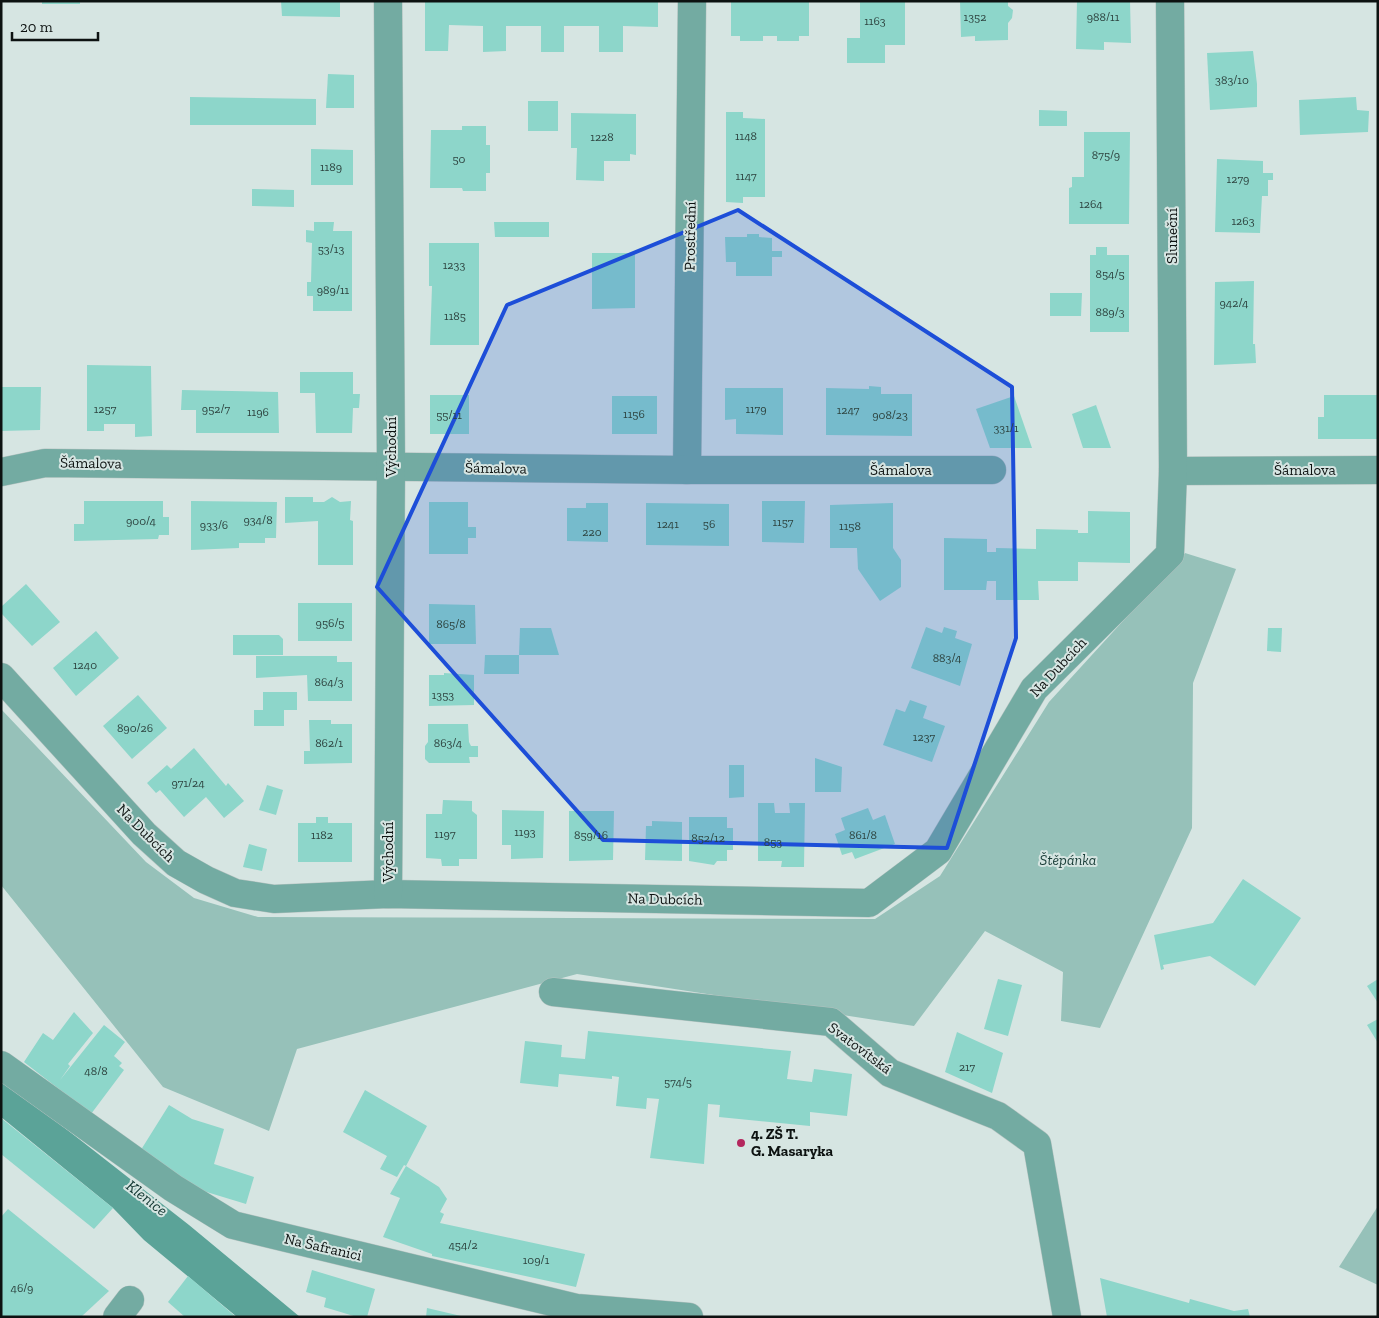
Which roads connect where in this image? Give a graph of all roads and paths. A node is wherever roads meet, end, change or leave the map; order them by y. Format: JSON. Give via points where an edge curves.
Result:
{"nodes":[{"id":1,"x":388,"y":1,"type":"edge"},
{"id":2,"x":692,"y":1,"type":"edge"},
{"id":3,"x":1170,"y":1,"type":"edge"},
{"id":4,"x":391,"y":467,"type":"junction"},
{"id":5,"x":687,"y":470,"type":"junction"},
{"id":6,"x":992,"y":470,"type":"dead end"},
{"id":7,"x":1378,"y":470,"type":"edge"},
{"id":8,"x":1173,"y":471,"type":"junction"},
{"id":9,"x":1,"y":472,"type":"edge"},
{"id":10,"x":1,"y":677,"type":"edge"},
{"id":11,"x":388,"y":894,"type":"junction"},
{"id":12,"x":553,"y":992,"type":"dead end"},
{"id":13,"x":1,"y":1065,"type":"edge"},
{"id":14,"x":689,"y":1317,"type":"edge"},
{"id":15,"x":1067,"y":1317,"type":"edge"}],
"edges":[{"from":1,"to":4,"type":"street","name":"Východní"},
{"from":2,"to":5,"type":"street","name":"Prostřední"},
{"from":3,"to":8,"type":"street","name":"Sluneční"},
{"from":4,"to":5,"type":"street","name":"Šámalova"},
{"from":4,"to":9,"type":"street","name":"Šámalova","via":[[45,463]]},
{"from":4,"to":11,"type":"street","name":"Východní"},
{"from":5,"to":6,"type":"street","name":"Šámalova"},
{"from":7,"to":8,"type":"street","name":"Šámalova"},
{"from":8,"to":11,"type":"street","name":"Na Dubcích","via":[[1170,554],[1034,689],[938,851],[869,903]]},
{"from":10,"to":11,"type":"street","name":"Na Dubcích","via":[[144,834],[176,863],[198,876],[235,893],[274,899]]},
{"from":12,"to":15,"type":"street","name":"Svatovítská","via":[[831,1022],[890,1073],[998,1116],[1037,1144]]},
{"from":13,"to":14,"type":"street","name":"Na Šafranici","via":[[173,1188],[233,1225],[577,1308]]}]}
